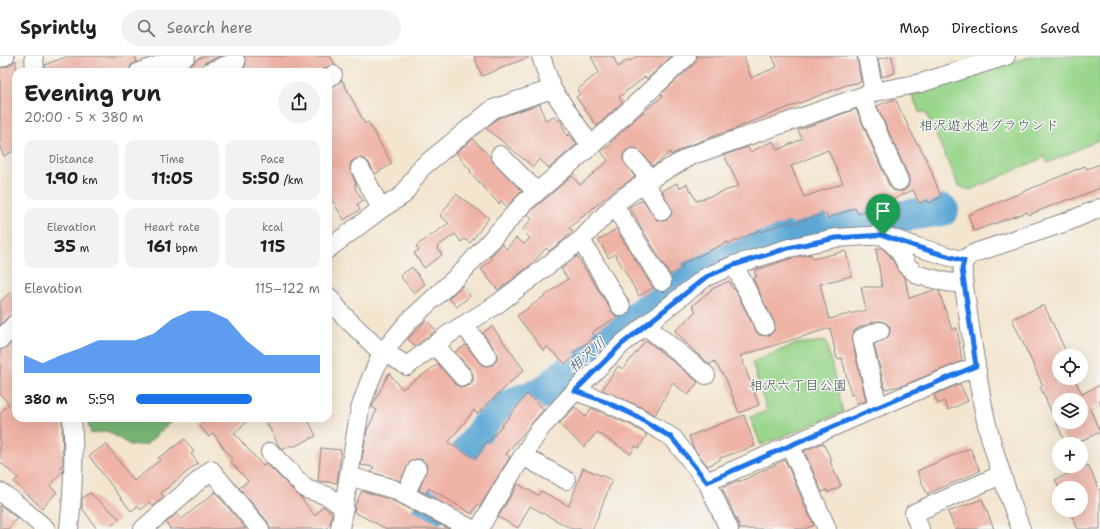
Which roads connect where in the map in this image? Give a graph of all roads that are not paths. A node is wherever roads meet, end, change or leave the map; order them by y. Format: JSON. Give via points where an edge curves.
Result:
{"nodes":[{"id":1,"x":5,"y":56,"type":"edge"},
{"id":2,"x":186,"y":56,"type":"edge"},
{"id":3,"x":192,"y":56,"type":"edge"},
{"id":4,"x":541,"y":56,"type":"edge"},
{"id":5,"x":687,"y":56,"type":"edge"},
{"id":6,"x":867,"y":56,"type":"edge"},
{"id":7,"x":1006,"y":56,"type":"edge"},
{"id":8,"x":0,"y":58,"type":"edge"},
{"id":9,"x":236,"y":62,"type":"dead end"},
{"id":10,"x":151,"y":68,"type":"edge"},
{"id":11,"x":196,"y":68,"type":"edge"},
{"id":12,"x":220,"y":68,"type":"edge"},
{"id":13,"x":552,"y":89,"type":"junction"},
{"id":14,"x":868,"y":94,"type":"junction"},
{"id":15,"x":591,"y":146,"type":"junction"},
{"id":16,"x":500,"y":155,"type":"dead end"},
{"id":17,"x":633,"y":158,"type":"dead end"},
{"id":18,"x":360,"y":168,"type":"dead end"},
{"id":19,"x":647,"y":181,"type":"junction"},
{"id":20,"x":899,"y":181,"type":"dead end"},
{"id":21,"x":537,"y":192,"type":"junction"},
{"id":22,"x":614,"y":205,"type":"junction"},
{"id":23,"x":1100,"y":208,"type":"edge"},
{"id":24,"x":380,"y":210,"type":"junction"},
{"id":25,"x":662,"y":210,"type":"dead end"},
{"id":26,"x":883,"y":235,"type":"junction"},
{"id":27,"x":581,"y":240,"type":"junction"},
{"id":28,"x":332,"y":246,"type":"edge"},
{"id":29,"x":964,"y":261,"type":"junction"},
{"id":30,"x":734,"y":265,"type":"junction"},
{"id":31,"x":662,"y":282,"type":"dead end"},
{"id":32,"x":964,"y":284,"type":"junction"},
{"id":33,"x":332,"y":301,"type":"edge"},
{"id":34,"x":621,"y":307,"type":"dead end"},
{"id":35,"x":464,"y":325,"type":"junction"},
{"id":36,"x":645,"y":325,"type":"junction"},
{"id":37,"x":765,"y":326,"type":"dead end"},
{"id":38,"x":12,"y":327,"type":"edge"},
{"id":39,"x":880,"y":331,"type":"dead end"},
{"id":40,"x":0,"y":340,"type":"edge"},
{"id":41,"x":435,"y":345,"type":"junction"},
{"id":42,"x":382,"y":353,"type":"junction"},
{"id":43,"x":487,"y":356,"type":"dead end"},
{"id":44,"x":976,"y":366,"type":"junction"},
{"id":45,"x":706,"y":375,"type":"dead end"},
{"id":46,"x":463,"y":377,"type":"dead end"},
{"id":47,"x":575,"y":391,"type":"junction"},
{"id":48,"x":878,"y":407,"type":"junction"},
{"id":49,"x":72,"y":422,"type":"edge"},
{"id":50,"x":790,"y":445,"type":"junction"},
{"id":51,"x":270,"y":452,"type":"dead end"},
{"id":52,"x":523,"y":456,"type":"junction"},
{"id":53,"x":417,"y":469,"type":"dead end"},
{"id":54,"x":1001,"y":474,"type":"junction"},
{"id":55,"x":349,"y":476,"type":"junction"},
{"id":56,"x":566,"y":480,"type":"dead end"},
{"id":57,"x":707,"y":482,"type":"junction"},
{"id":58,"x":0,"y":492,"type":"edge"},
{"id":59,"x":405,"y":495,"type":"junction"},
{"id":60,"x":344,"y":508,"type":"junction"},
{"id":61,"x":46,"y":529,"type":"edge"},
{"id":62,"x":69,"y":529,"type":"edge"},
{"id":63,"x":143,"y":529,"type":"edge"},
{"id":64,"x":260,"y":529,"type":"edge"},
{"id":65,"x":340,"y":529,"type":"edge"},
{"id":66,"x":472,"y":529,"type":"edge"},
{"id":67,"x":479,"y":529,"type":"edge"},
{"id":68,"x":729,"y":529,"type":"edge"},
{"id":69,"x":826,"y":529,"type":"edge"},
{"id":70,"x":920,"y":529,"type":"edge"},
{"id":71,"x":1021,"y":529,"type":"edge"}],
"edges":[{"from":1,"to":8,"type":"street"},
{"from":2,"to":10,"type":"street"},
{"from":3,"to":11,"type":"street"},
{"from":4,"to":13,"type":"street"},
{"from":5,"to":15,"type":"street"},
{"from":6,"to":14,"type":"street"},
{"from":7,"to":14,"type":"street","via":[[921,83]]},
{"from":9,"to":12,"type":"street"},
{"from":13,"to":15,"type":"street"},
{"from":13,"to":24,"type":"street","via":[[493,109],[421,168],[403,195]]},
{"from":14,"to":19,"type":"street","via":[[693,155]]},
{"from":14,"to":20,"type":"street"},
{"from":15,"to":21,"type":"street"},
{"from":16,"to":21,"type":"street"},
{"from":17,"to":19,"type":"street"},
{"from":18,"to":24,"type":"street"},
{"from":19,"to":22,"type":"street"},
{"from":19,"to":25,"type":"street"},
{"from":21,"to":42,"type":"street","via":[[463,270],[409,321]]},
{"from":22,"to":27,"type":"street"},
{"from":22,"to":31,"type":"street"},
{"from":23,"to":29,"type":"street","via":[[974,253]]},
{"from":24,"to":28,"type":"street"},
{"from":26,"to":29,"type":"street"},
{"from":26,"to":30,"type":"street","via":[[836,238],[788,248]]},
{"from":26,"to":32,"type":"street","via":[[898,249],[908,267],[918,275]]},
{"from":27,"to":34,"type":"street"},
{"from":27,"to":35,"type":"street"},
{"from":29,"to":32,"type":"street"},
{"from":30,"to":36,"type":"street","via":[[706,277]]},
{"from":30,"to":37,"type":"street"},
{"from":32,"to":44,"type":"street"},
{"from":33,"to":42,"type":"street"},
{"from":35,"to":41,"type":"street"},
{"from":35,"to":43,"type":"street"},
{"from":36,"to":45,"type":"street"},
{"from":36,"to":47,"type":"street"},
{"from":38,"to":40,"type":"street"},
{"from":39,"to":48,"type":"street","via":[[862,338]]},
{"from":41,"to":42,"type":"street","via":[[407,366]]},
{"from":41,"to":46,"type":"street"},
{"from":42,"to":55,"type":"street","via":[[368,382],[360,409]]},
{"from":44,"to":48,"type":"street"},
{"from":44,"to":54,"type":"street","via":[[987,424]]},
{"from":47,"to":52,"type":"street","via":[[540,429]]},
{"from":47,"to":57,"type":"street","via":[[636,416],[672,438]]},
{"from":48,"to":50,"type":"street"},
{"from":49,"to":62,"type":"street"},
{"from":50,"to":57,"type":"street"},
{"from":50,"to":69,"type":"street"},
{"from":51,"to":60,"type":"street","via":[[306,489],[328,496]]},
{"from":52,"to":56,"type":"street"},
{"from":52,"to":67,"type":"street"},
{"from":53,"to":59,"type":"street"},
{"from":54,"to":70,"type":"street","via":[[914,513]]},
{"from":54,"to":71,"type":"street"},
{"from":55,"to":59,"type":"street"},
{"from":55,"to":60,"type":"street"},
{"from":57,"to":68,"type":"street"},
{"from":58,"to":61,"type":"street"},
{"from":59,"to":66,"type":"street"},
{"from":60,"to":65,"type":"street"},
{"from":63,"to":64,"type":"street","via":[[211,470]]}]}
